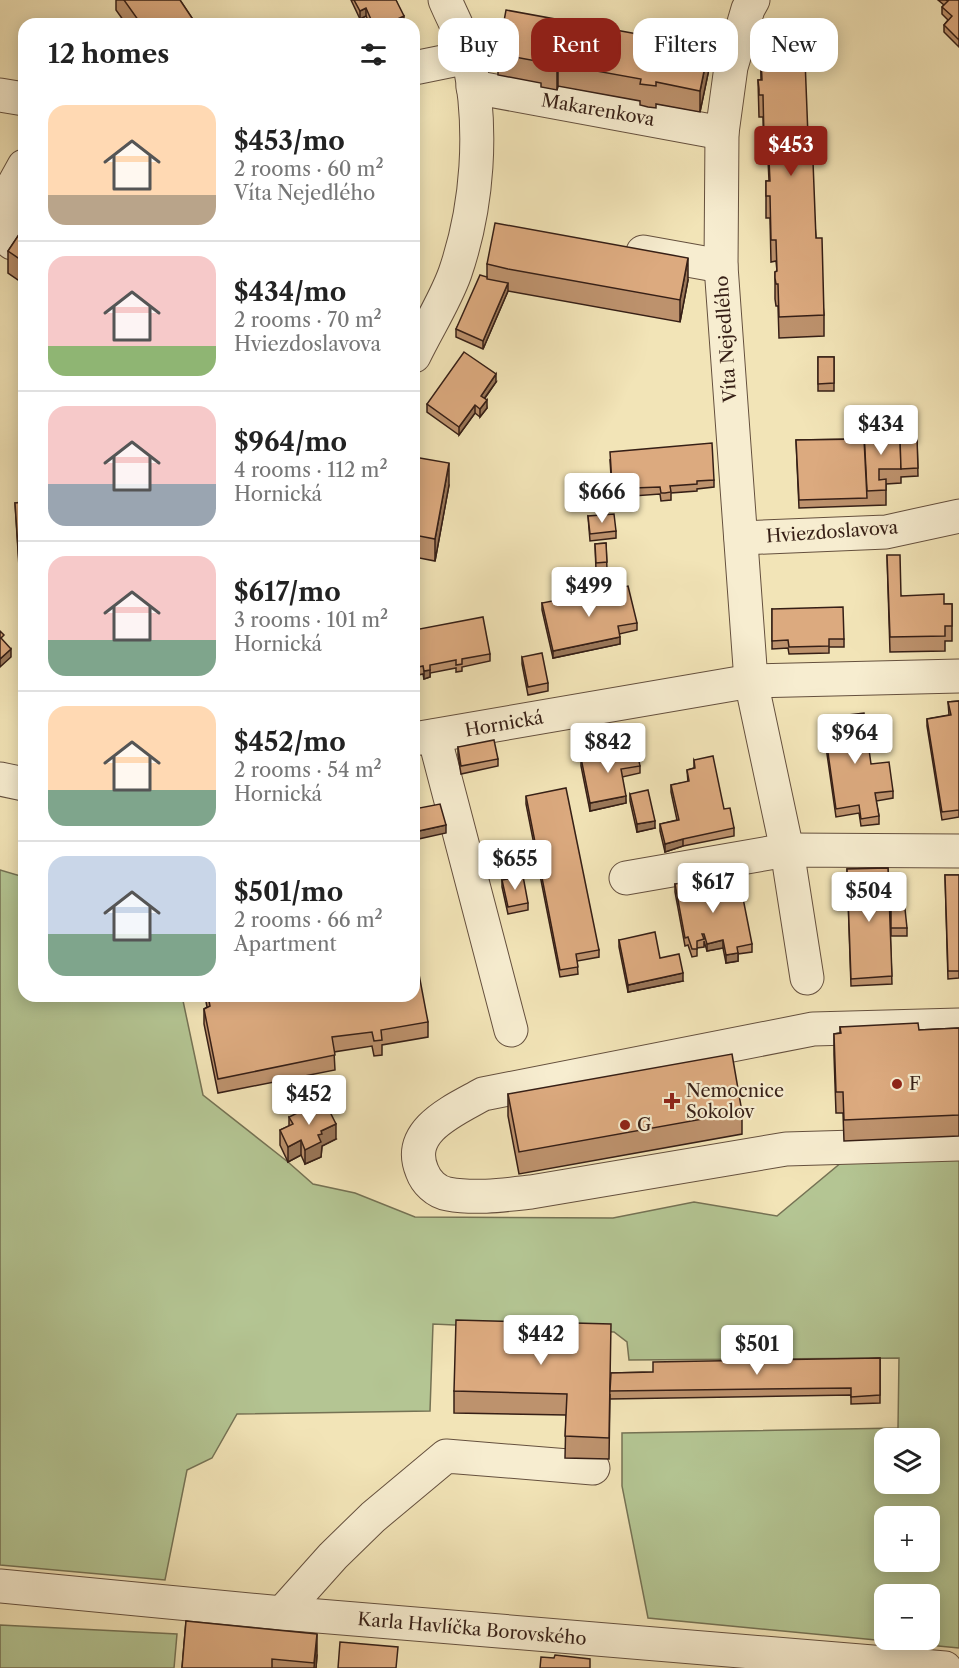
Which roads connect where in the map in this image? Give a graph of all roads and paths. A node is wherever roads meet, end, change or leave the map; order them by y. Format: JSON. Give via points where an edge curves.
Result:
{"nodes":[{"id":1,"x":445,"y":0,"type":"edge"},
{"id":2,"x":753,"y":0,"type":"edge"},
{"id":3,"x":452,"y":18,"type":"edge"},
{"id":4,"x":420,"y":68,"type":"edge"},
{"id":5,"x":438,"y":70,"type":"edge"},
{"id":6,"x":471,"y":72,"type":"joint"},
{"id":7,"x":0,"y":95,"type":"edge"},
{"id":8,"x":18,"y":98,"type":"edge"},
{"id":9,"x":722,"y":133,"type":"junction"},
{"id":10,"x":18,"y":177,"type":"edge"},
{"id":11,"x":12,"y":243,"type":"edge"},
{"id":12,"x":618,"y":248,"type":"edge"},
{"id":13,"x":721,"y":266,"type":"junction"},
{"id":14,"x":420,"y":344,"type":"edge"},
{"id":15,"x":959,"y":516,"type":"edge"},
{"id":16,"x":741,"y":538,"type":"junction"},
{"id":17,"x":959,"y":676,"type":"edge"},
{"id":18,"x":751,"y":681,"type":"junction"},
{"id":19,"x":424,"y":737,"type":"edge"},
{"id":20,"x":0,"y":779,"type":"edge"},
{"id":21,"x":18,"y":783,"type":"edge"},
{"id":22,"x":787,"y":850,"type":"junction"},
{"id":23,"x":959,"y":851,"type":"edge"},
{"id":24,"x":626,"y":878,"type":"dead end"},
{"id":25,"x":807,"y":978,"type":"dead end"},
{"id":26,"x":959,"y":1025,"type":"edge"},
{"id":27,"x":511,"y":1030,"type":"dead end"},
{"id":28,"x":959,"y":1144,"type":"edge"},
{"id":29,"x":593,"y":1468,"type":"dead end"},
{"id":30,"x":0,"y":1586,"type":"edge"},
{"id":31,"x":282,"y":1613,"type":"junction"},
{"id":32,"x":653,"y":1656,"type":"edge"},
{"id":33,"x":945,"y":1668,"type":"edge"}],
"edges":[{"from":1,"to":3,"type":"street"},
{"from":2,"to":9,"type":"street","name":"Víta Nejedlého","via":[[730,67]]},
{"from":4,"to":5,"type":"street"},
{"from":6,"to":9,"type":"street","name":"Makarenkova"},
{"from":6,"to":14,"type":"street","via":[[481,223]]},
{"from":7,"to":8,"type":"street"},
{"from":9,"to":13,"type":"street","name":"Víta Nejedlého"},
{"from":10,"to":11,"type":"street","via":[[14,184]]},
{"from":12,"to":13,"type":"street"},
{"from":13,"to":16,"type":"street","name":"Víta Nejedlého"},
{"from":15,"to":16,"type":"street","name":"Hviezdoslavova","via":[[886,532]]},
{"from":16,"to":18,"type":"street","name":"Víta Nejedlého"},
{"from":17,"to":18,"type":"street","name":"Hornická"},
{"from":18,"to":19,"type":"street","name":"Hornická"},
{"from":18,"to":22,"type":"street"},
{"from":19,"to":27,"type":"street","name":"Hornická"},
{"from":20,"to":21,"type":"street"},
{"from":22,"to":23,"type":"street"},
{"from":22,"to":24,"type":"street"},
{"from":22,"to":25,"type":"street"},
{"from":26,"to":28,"type":"street","via":[[813,1029],[483,1094],[427,1131],[418,1146],[418,1160],[432,1186],[446,1194],[489,1196],[786,1149]]},
{"from":29,"to":31,"type":"street","via":[[446,1456],[373,1517]]},
{"from":30,"to":31,"type":"street","name":"Karla Havlíčka Borovského"},
{"from":31,"to":32,"type":"street","name":"Karla Havlíčka Borovského"},
{"from":32,"to":33,"type":"street","name":"Karla Havlíčka Borovského"}]}
